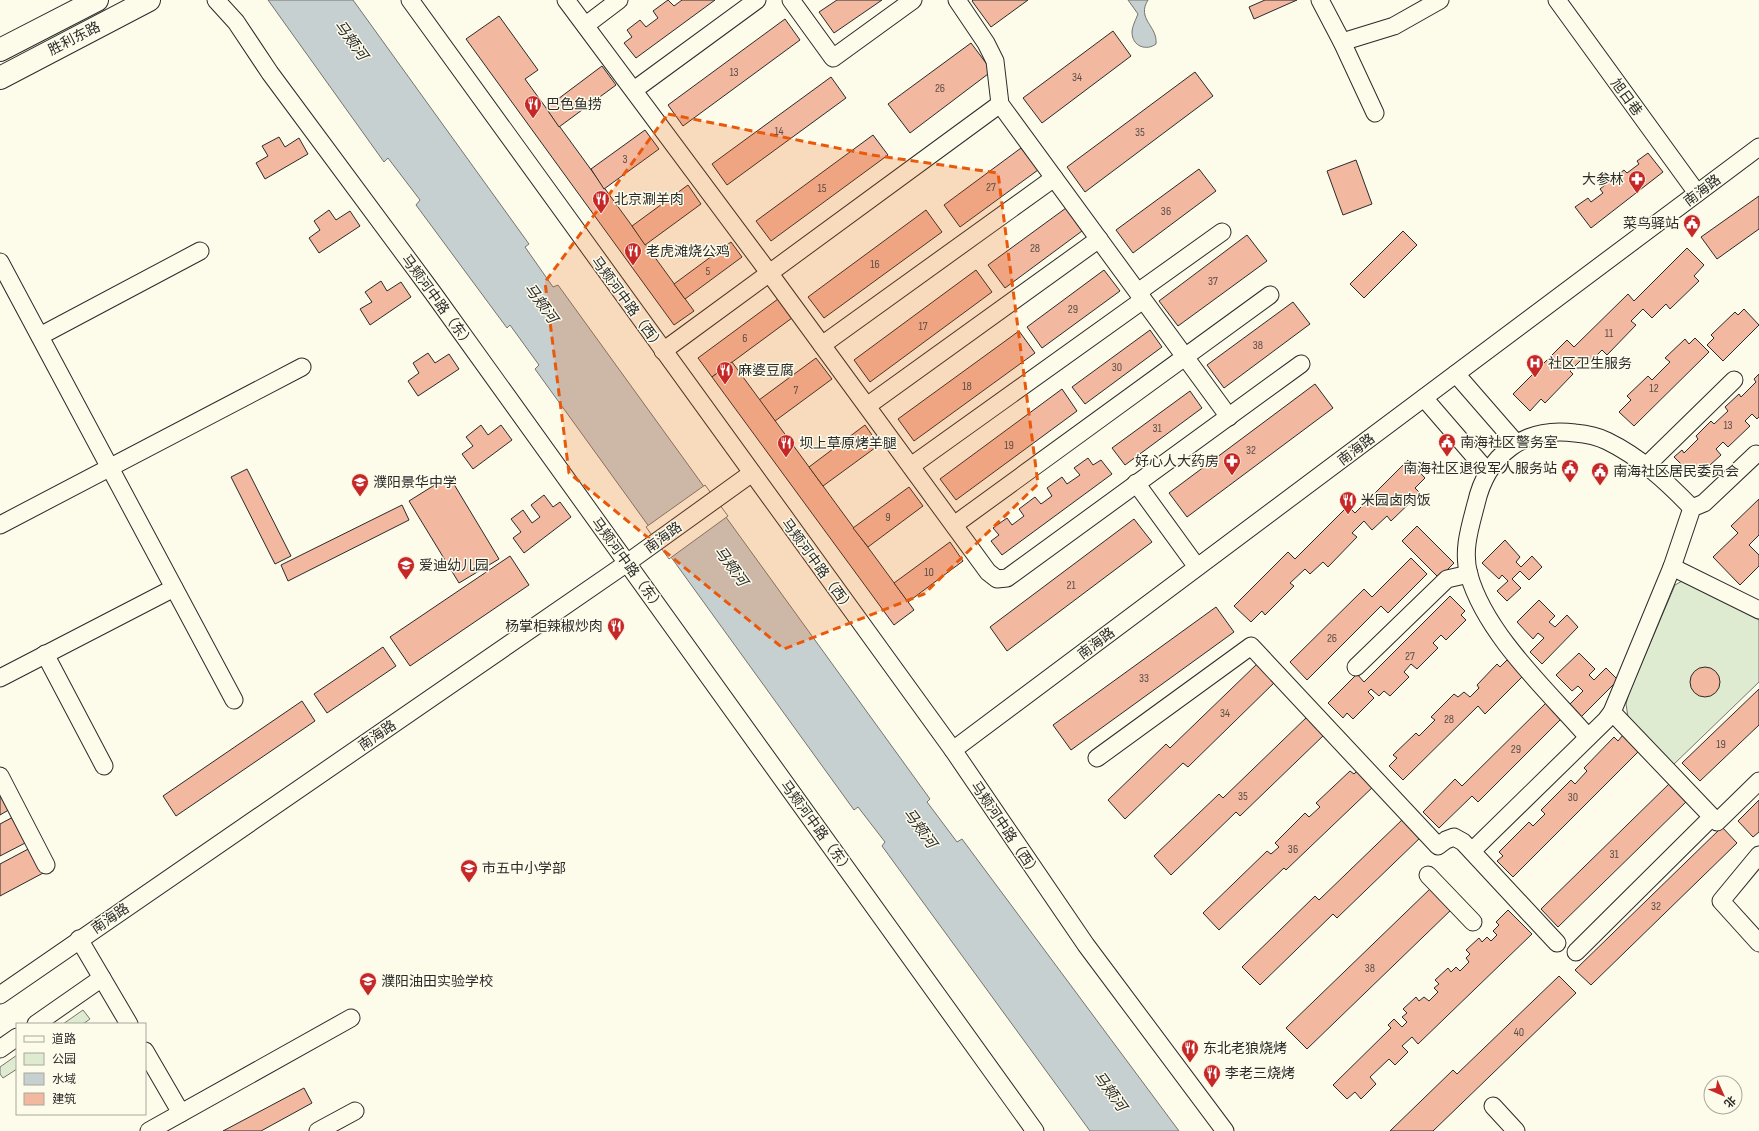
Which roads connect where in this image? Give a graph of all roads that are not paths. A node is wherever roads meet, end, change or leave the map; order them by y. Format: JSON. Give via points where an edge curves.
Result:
{"nodes":[{"id":1,"x":97,"y":0,"type":"edge"},
{"id":2,"x":149,"y":0,"type":"edge"},
{"id":3,"x":216,"y":0,"type":"edge"},
{"id":4,"x":410,"y":0,"type":"edge"},
{"id":5,"x":566,"y":0,"type":"edge"},
{"id":6,"x":619,"y":0,"type":"edge"},
{"id":7,"x":757,"y":0,"type":"edge"},
{"id":8,"x":791,"y":0,"type":"edge"},
{"id":9,"x":913,"y":0,"type":"edge"},
{"id":10,"x":958,"y":0,"type":"edge"},
{"id":11,"x":1320,"y":0,"type":"edge"},
{"id":12,"x":1440,"y":0,"type":"edge"},
{"id":13,"x":1557,"y":0,"type":"edge"},
{"id":14,"x":586,"y":26,"type":"junction"},
{"id":15,"x":1342,"y":42,"type":"junction"},
{"id":16,"x":0,"y":50,"type":"edge"},
{"id":17,"x":0,"y":78,"type":"edge"},
{"id":18,"x":634,"y":90,"type":"junction"},
{"id":19,"x":1000,"y":104,"type":"junction"},
{"id":20,"x":1375,"y":113,"type":"dead end"},
{"id":21,"x":1759,"y":147,"type":"edge"},
{"id":22,"x":1054,"y":178,"type":"junction"},
{"id":23,"x":1697,"y":193,"type":"junction"},
{"id":24,"x":1222,"y":232,"type":"dead end"},
{"id":25,"x":1099,"y":240,"type":"junction"},
{"id":26,"x":200,"y":251,"type":"dead end"},
{"id":27,"x":0,"y":262,"type":"edge"},
{"id":28,"x":770,"y":274,"type":"junction"},
{"id":29,"x":1270,"y":295,"type":"dead end"},
{"id":30,"x":1140,"y":296,"type":"junction"},
{"id":31,"x":40,"y":336,"type":"junction"},
{"id":32,"x":822,"y":345,"type":"junction"},
{"id":33,"x":663,"y":351,"type":"junction"},
{"id":34,"x":1185,"y":356,"type":"junction"},
{"id":35,"x":1301,"y":364,"type":"dead end"},
{"id":36,"x":302,"y":367,"type":"dead end"},
{"id":37,"x":1456,"y":374,"type":"junction"},
{"id":38,"x":1734,"y":380,"type":"dead end"},
{"id":39,"x":1424,"y":398,"type":"junction"},
{"id":40,"x":867,"y":406,"type":"junction"},
{"id":41,"x":1229,"y":416,"type":"junction"},
{"id":42,"x":1516,"y":442,"type":"junction"},
{"id":43,"x":1756,"y":454,"type":"dead end"},
{"id":44,"x":911,"y":466,"type":"junction"},
{"id":45,"x":1646,"y":466,"type":"junction"},
{"id":46,"x":110,"y":468,"type":"junction"},
{"id":47,"x":1487,"y":471,"type":"junction"},
{"id":48,"x":752,"y":473,"type":"junction"},
{"id":49,"x":1136,"y":483,"type":"junction"},
{"id":50,"x":1692,"y":508,"type":"junction"},
{"id":51,"x":0,"y":525,"type":"edge"},
{"id":52,"x":954,"y":526,"type":"junction"},
{"id":53,"x":627,"y":563,"type":"junction"},
{"id":54,"x":1197,"y":567,"type":"junction"},
{"id":55,"x":1672,"y":567,"type":"junction"},
{"id":56,"x":1468,"y":574,"type":"junction"},
{"id":57,"x":174,"y":588,"type":"junction"},
{"id":58,"x":1759,"y":610,"type":"edge"},
{"id":59,"x":45,"y":654,"type":"junction"},
{"id":60,"x":1356,"y":667,"type":"dead end"},
{"id":61,"x":0,"y":678,"type":"edge"},
{"id":62,"x":234,"y":700,"type":"dead end"},
{"id":63,"x":1612,"y":712,"type":"junction"},
{"id":64,"x":1588,"y":737,"type":"junction"},
{"id":65,"x":952,"y":750,"type":"junction"},
{"id":66,"x":1097,"y":758,"type":"dead end"},
{"id":67,"x":104,"y":766,"type":"dead end"},
{"id":68,"x":0,"y":776,"type":"edge"},
{"id":69,"x":1759,"y":781,"type":"edge"},
{"id":70,"x":1712,"y":817,"type":"junction"},
{"id":71,"x":1472,"y":851,"type":"junction"},
{"id":72,"x":1759,"y":855,"type":"edge"},
{"id":73,"x":46,"y":865,"type":"dead end"},
{"id":74,"x":1428,"y":875,"type":"dead end"},
{"id":75,"x":1473,"y":922,"type":"dead end"},
{"id":76,"x":79,"y":939,"type":"junction"},
{"id":77,"x":1759,"y":942,"type":"edge"},
{"id":78,"x":1557,"y":943,"type":"dead end"},
{"id":79,"x":1576,"y":952,"type":"dead end"},
{"id":80,"x":102,"y":978,"type":"junction"},
{"id":81,"x":0,"y":995,"type":"edge"},
{"id":82,"x":351,"y":1018,"type":"dead end"},
{"id":83,"x":37,"y":1023,"type":"edge"},
{"id":84,"x":128,"y":1023,"type":"edge"},
{"id":85,"x":16,"y":1038,"type":"edge"},
{"id":86,"x":0,"y":1049,"type":"edge"},
{"id":87,"x":146,"y":1053,"type":"edge"},
{"id":88,"x":1493,"y":1106,"type":"dead end"},
{"id":89,"x":355,"y":1111,"type":"dead end"},
{"id":90,"x":181,"y":1113,"type":"junction"},
{"id":91,"x":149,"y":1131,"type":"edge"},
{"id":92,"x":318,"y":1131,"type":"edge"},
{"id":93,"x":1036,"y":1131,"type":"edge"},
{"id":94,"x":1225,"y":1131,"type":"edge"},
{"id":95,"x":1516,"y":1131,"type":"edge"}],
"edges":[{"from":1,"to":16,"type":"main road","name":"胜利东路"},
{"from":2,"to":17,"type":"main road","name":"胜利东路"},
{"from":3,"to":53,"type":"street","name":"马颊河中路（东）","via":[[236,22],[270,73]]},
{"from":4,"to":33,"type":"street","name":"马颊河中路（西）"},
{"from":5,"to":14,"type":"street"},
{"from":6,"to":14,"type":"street"},
{"from":7,"to":18,"type":"street"},
{"from":8,"to":9,"type":"street","via":[[833,58]]},
{"from":10,"to":19,"type":"street","via":[[986,42],[995,61]]},
{"from":11,"to":15,"type":"street"},
{"from":12,"to":15,"type":"street","via":[[1394,26]]},
{"from":13,"to":23,"type":"street","name":"旭日巷"},
{"from":14,"to":18,"type":"street"},
{"from":15,"to":20,"type":"street"},
{"from":18,"to":28,"type":"street"},
{"from":19,"to":22,"type":"street"},
{"from":19,"to":28,"type":"street"},
{"from":21,"to":23,"type":"street","name":"南海路"},
{"from":22,"to":25,"type":"street"},
{"from":22,"to":32,"type":"street"},
{"from":23,"to":37,"type":"street","name":"南海路"},
{"from":24,"to":30,"type":"street"},
{"from":25,"to":30,"type":"street"},
{"from":25,"to":40,"type":"street"},
{"from":26,"to":31,"type":"street"},
{"from":27,"to":31,"type":"street"},
{"from":28,"to":32,"type":"street"},
{"from":28,"to":33,"type":"street"},
{"from":29,"to":34,"type":"street"},
{"from":30,"to":34,"type":"street"},
{"from":30,"to":44,"type":"street"},
{"from":31,"to":46,"type":"street"},
{"from":32,"to":40,"type":"street"},
{"from":33,"to":48,"type":"street","name":"马颊河中路（西）"},
{"from":34,"to":41,"type":"street"},
{"from":34,"to":52,"type":"street"},
{"from":35,"to":41,"type":"street"},
{"from":36,"to":46,"type":"street"},
{"from":37,"to":39,"type":"street","name":"南海路"},
{"from":37,"to":42,"type":"street"},
{"from":38,"to":45,"type":"street"},
{"from":39,"to":47,"type":"street"},
{"from":39,"to":54,"type":"street","name":"南海路"},
{"from":40,"to":44,"type":"street"},
{"from":41,"to":49,"type":"street"},
{"from":42,"to":45,"type":"street","via":[[1563,431],[1589,435],[1606,440]]},
{"from":42,"to":47,"type":"street"},
{"from":43,"to":50,"type":"street","via":[[1704,503]]},
{"from":44,"to":52,"type":"street"},
{"from":45,"to":50,"type":"street","via":[[1672,487]]},
{"from":46,"to":51,"type":"street"},
{"from":46,"to":57,"type":"street"},
{"from":47,"to":56,"type":"street","via":[[1480,487],[1466,549]]},
{"from":48,"to":53,"type":"street","name":"南海路"},
{"from":48,"to":65,"type":"street","name":"马颊河中路（西）"},
{"from":49,"to":52,"type":"street","via":[[1008,578],[997,579],[988,572]]},
{"from":49,"to":54,"type":"street"},
{"from":50,"to":55,"type":"street"},
{"from":53,"to":76,"type":"street","name":"南海路"},
{"from":53,"to":93,"type":"street","name":"马颊河中路（东）"},
{"from":54,"to":65,"type":"street","name":"南海路"},
{"from":55,"to":58,"type":"street"},
{"from":55,"to":63,"type":"street"},
{"from":56,"to":60,"type":"street","via":[[1446,579]]},
{"from":56,"to":64,"type":"street","via":[[1482,608],[1498,632]]},
{"from":57,"to":59,"type":"street"},
{"from":57,"to":62,"type":"street"},
{"from":59,"to":61,"type":"street"},
{"from":59,"to":67,"type":"street"},
{"from":63,"to":64,"type":"street"},
{"from":63,"to":70,"type":"street"},
{"from":64,"to":71,"type":"street"},
{"from":65,"to":94,"type":"street","name":"马颊河中路（西）","via":[[1086,945]]},
{"from":66,"to":71,"type":"street","via":[[1251,646],[1438,846],[1454,837]]},
{"from":68,"to":73,"type":"street"},
{"from":69,"to":70,"type":"street","via":[[1717,822]]},
{"from":70,"to":79,"type":"street"},
{"from":71,"to":78,"type":"street"},
{"from":72,"to":77,"type":"street","via":[[1721,901]]},
{"from":74,"to":75,"type":"street"},
{"from":76,"to":80,"type":"street"},
{"from":76,"to":81,"type":"street","name":"南海路"},
{"from":80,"to":83,"type":"street"},
{"from":80,"to":84,"type":"street"},
{"from":82,"to":90,"type":"street"},
{"from":85,"to":86,"type":"street"},
{"from":87,"to":90,"type":"street"},
{"from":88,"to":95,"type":"street"},
{"from":89,"to":92,"type":"street"},
{"from":90,"to":91,"type":"street"}]}
